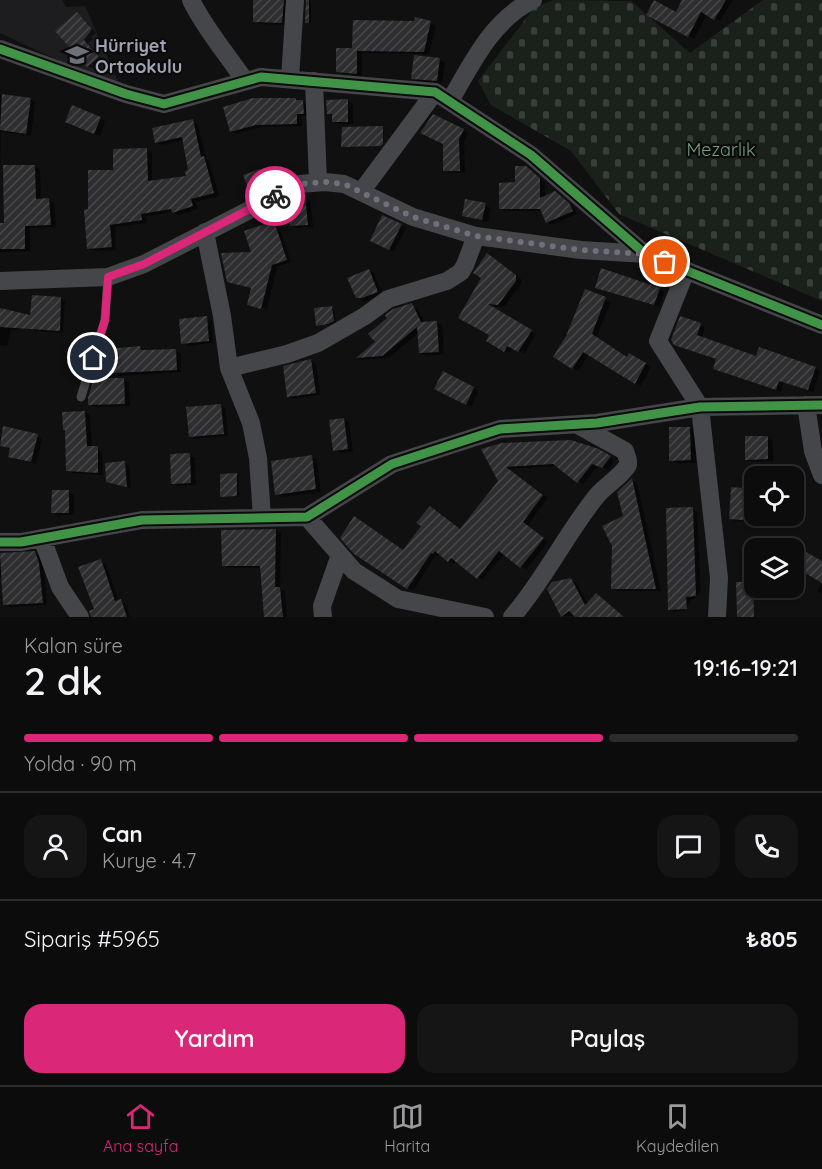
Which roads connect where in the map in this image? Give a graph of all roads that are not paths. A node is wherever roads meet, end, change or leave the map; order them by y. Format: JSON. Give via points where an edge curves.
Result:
{"nodes":[{"id":1,"x":191,"y":0,"type":"edge"},
{"id":2,"x":295,"y":0,"type":"edge"},
{"id":3,"x":534,"y":0,"type":"edge"},
{"id":4,"x":0,"y":50,"type":"edge"},
{"id":5,"x":290,"y":79,"type":"junction"},
{"id":6,"x":245,"y":81,"type":"junction"},
{"id":7,"x":314,"y":81,"type":"junction"},
{"id":8,"x":443,"y":97,"type":"junction"},
{"id":9,"x":318,"y":182,"type":"junction"},
{"id":10,"x":362,"y":192,"type":"junction"},
{"id":11,"x":205,"y":232,"type":"junction"},
{"id":12,"x":476,"y":236,"type":"junction"},
{"id":13,"x":645,"y":254,"type":"junction"},
{"id":14,"x":686,"y":271,"type":"junction"},
{"id":15,"x":108,"y":277,"type":"junction"},
{"id":16,"x":0,"y":281,"type":"edge"},
{"id":17,"x":822,"y":325,"type":"edge"},
{"id":18,"x":229,"y":368,"type":"junction"},
{"id":19,"x":81,"y":397,"type":"dead end"},
{"id":20,"x":814,"y":405,"type":"edge"},
{"id":21,"x":700,"y":407,"type":"junction"},
{"id":22,"x":578,"y":425,"type":"junction"},
{"id":23,"x":822,"y":475,"type":"edge"},
{"id":24,"x":307,"y":517,"type":"junction"},
{"id":25,"x":262,"y":518,"type":"junction"},
{"id":26,"x":42,"y":538,"type":"junction"},
{"id":27,"x":0,"y":542,"type":"edge"},
{"id":28,"x":340,"y":555,"type":"junction"},
{"id":29,"x":80,"y":617,"type":"edge"},
{"id":30,"x":323,"y":617,"type":"edge"},
{"id":31,"x":485,"y":617,"type":"edge"},
{"id":32,"x":512,"y":617,"type":"edge"},
{"id":33,"x":717,"y":617,"type":"edge"}],
"edges":[{"from":1,"to":6,"type":"street","via":[[200,19]]},
{"from":2,"to":5,"type":"street"},
{"from":3,"to":8,"type":"street","via":[[500,22]]},
{"from":4,"to":6,"type":"street","via":[[164,104]]},
{"from":5,"to":6,"type":"street","via":[[261,77]]},
{"from":5,"to":7,"type":"street"},
{"from":7,"to":8,"type":"street"},
{"from":7,"to":9,"type":"street"},
{"from":8,"to":10,"type":"street"},
{"from":8,"to":13,"type":"street","via":[[531,155]]},
{"from":9,"to":10,"type":"street","via":[[344,184]]},
{"from":9,"to":11,"type":"street","via":[[300,184]]},
{"from":10,"to":12,"type":"street","via":[[413,217]]},
{"from":11,"to":15,"type":"street","via":[[144,264]]},
{"from":11,"to":18,"type":"street"},
{"from":12,"to":13,"type":"street"},
{"from":12,"to":18,"type":"street","via":[[461,272],[447,281],[388,299],[318,344]]},
{"from":13,"to":14,"type":"street"},
{"from":14,"to":17,"type":"street"},
{"from":14,"to":21,"type":"street","via":[[658,341]]},
{"from":15,"to":16,"type":"street"},
{"from":15,"to":19,"type":"lane","via":[[105,320]]},
{"from":18,"to":25,"type":"street","via":[[251,423]]},
{"from":20,"to":21,"type":"street"},
{"from":20,"to":23,"type":"street","via":[[813,451]]},
{"from":21,"to":22,"type":"street"},
{"from":21,"to":33,"type":"street","via":[[719,578]]},
{"from":22,"to":24,"type":"street","via":[[500,429],[392,464]]},
{"from":22,"to":32,"type":"street","via":[[625,451],[628,465],[596,496],[532,594]]},
{"from":24,"to":25,"type":"street"},
{"from":24,"to":28,"type":"street"},
{"from":25,"to":26,"type":"street","via":[[142,520]]},
{"from":26,"to":27,"type":"street"},
{"from":26,"to":29,"type":"street","via":[[60,587]]},
{"from":28,"to":30,"type":"street","via":[[322,606]]},
{"from":28,"to":31,"type":"street","via":[[354,571],[398,599]]}]}
